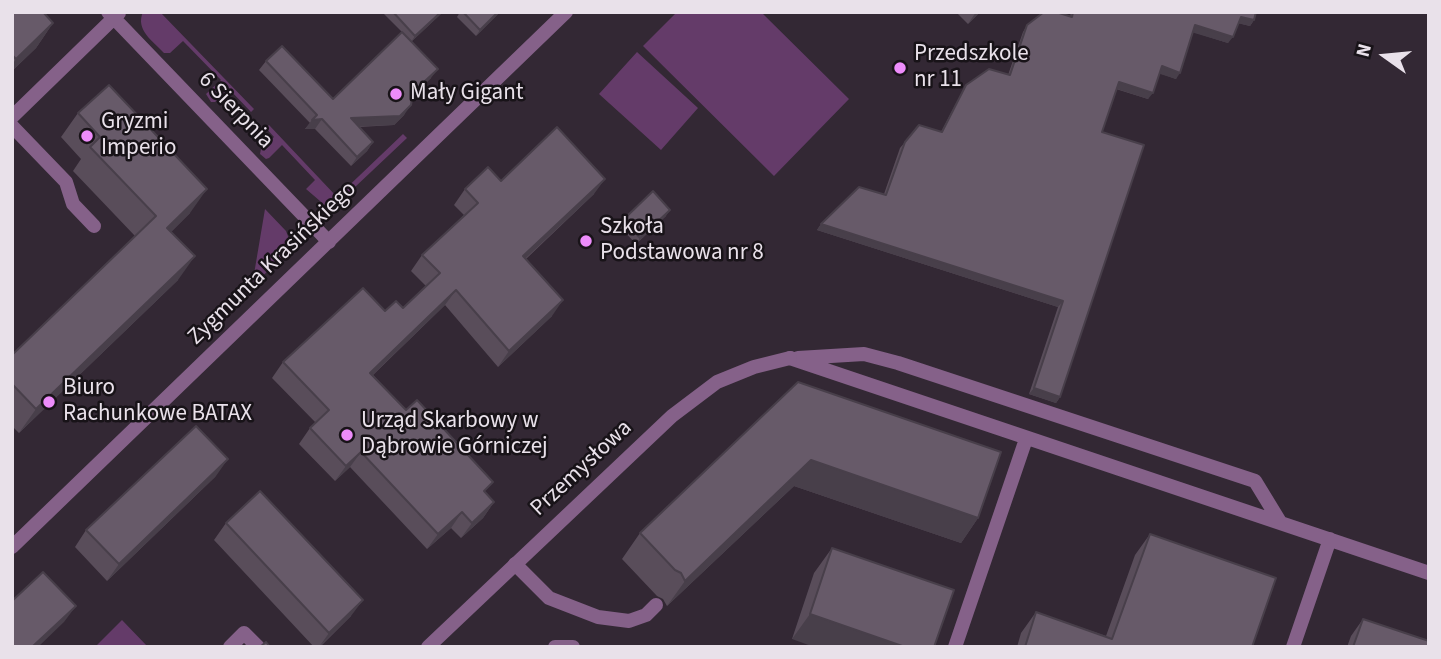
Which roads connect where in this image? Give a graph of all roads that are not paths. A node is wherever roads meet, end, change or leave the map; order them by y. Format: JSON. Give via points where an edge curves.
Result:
{"nodes":[{"id":1,"x":566,"y":12,"type":"edge"},
{"id":2,"x":114,"y":14,"type":"edge"},
{"id":3,"x":12,"y":117,"type":"edge"},
{"id":4,"x":12,"y":126,"type":"edge"},
{"id":5,"x":94,"y":226,"type":"dead end"},
{"id":6,"x":329,"y":242,"type":"junction"},
{"id":7,"x":790,"y":358,"type":"junction"},
{"id":8,"x":1026,"y":439,"type":"junction"},
{"id":9,"x":1280,"y":522,"type":"junction"},
{"id":10,"x":1330,"y":539,"type":"junction"},
{"id":11,"x":12,"y":547,"type":"edge"},
{"id":12,"x":515,"y":564,"type":"junction"},
{"id":13,"x":1429,"y":573,"type":"edge"},
{"id":14,"x":656,"y":605,"type":"dead end"},
{"id":15,"x":230,"y":647,"type":"edge"},
{"id":16,"x":258,"y":647,"type":"edge"},
{"id":17,"x":428,"y":647,"type":"edge"},
{"id":18,"x":555,"y":647,"type":"edge"},
{"id":19,"x":573,"y":647,"type":"edge"},
{"id":20,"x":955,"y":647,"type":"edge"},
{"id":21,"x":1293,"y":647,"type":"edge"}],
"edges":[{"from":1,"to":6,"type":"street","name":"Zygmunta Krasińskiego"},
{"from":2,"to":3,"type":"street"},
{"from":2,"to":6,"type":"street","name":"6 Sierpnia"},
{"from":4,"to":5,"type":"street","via":[[66,182],[73,204]]},
{"from":6,"to":11,"type":"street","name":"Zygmunta Krasińskiego"},
{"from":7,"to":8,"type":"street"},
{"from":7,"to":9,"type":"street","name":"Przemysłowa","via":[[864,355],[1255,481]]},
{"from":7,"to":12,"type":"street","name":"Przemysłowa","via":[[717,382],[671,416]]},
{"from":8,"to":9,"type":"street"},
{"from":8,"to":20,"type":"street"},
{"from":9,"to":10,"type":"street"},
{"from":10,"to":13,"type":"street"},
{"from":10,"to":21,"type":"street"},
{"from":12,"to":14,"type":"street","via":[[549,598],[598,617],[629,621],[646,615]]},
{"from":12,"to":17,"type":"street","name":"Przemysłowa"},
{"from":15,"to":16,"type":"street","via":[[244,633]]},
{"from":18,"to":19,"type":"street"}]}
